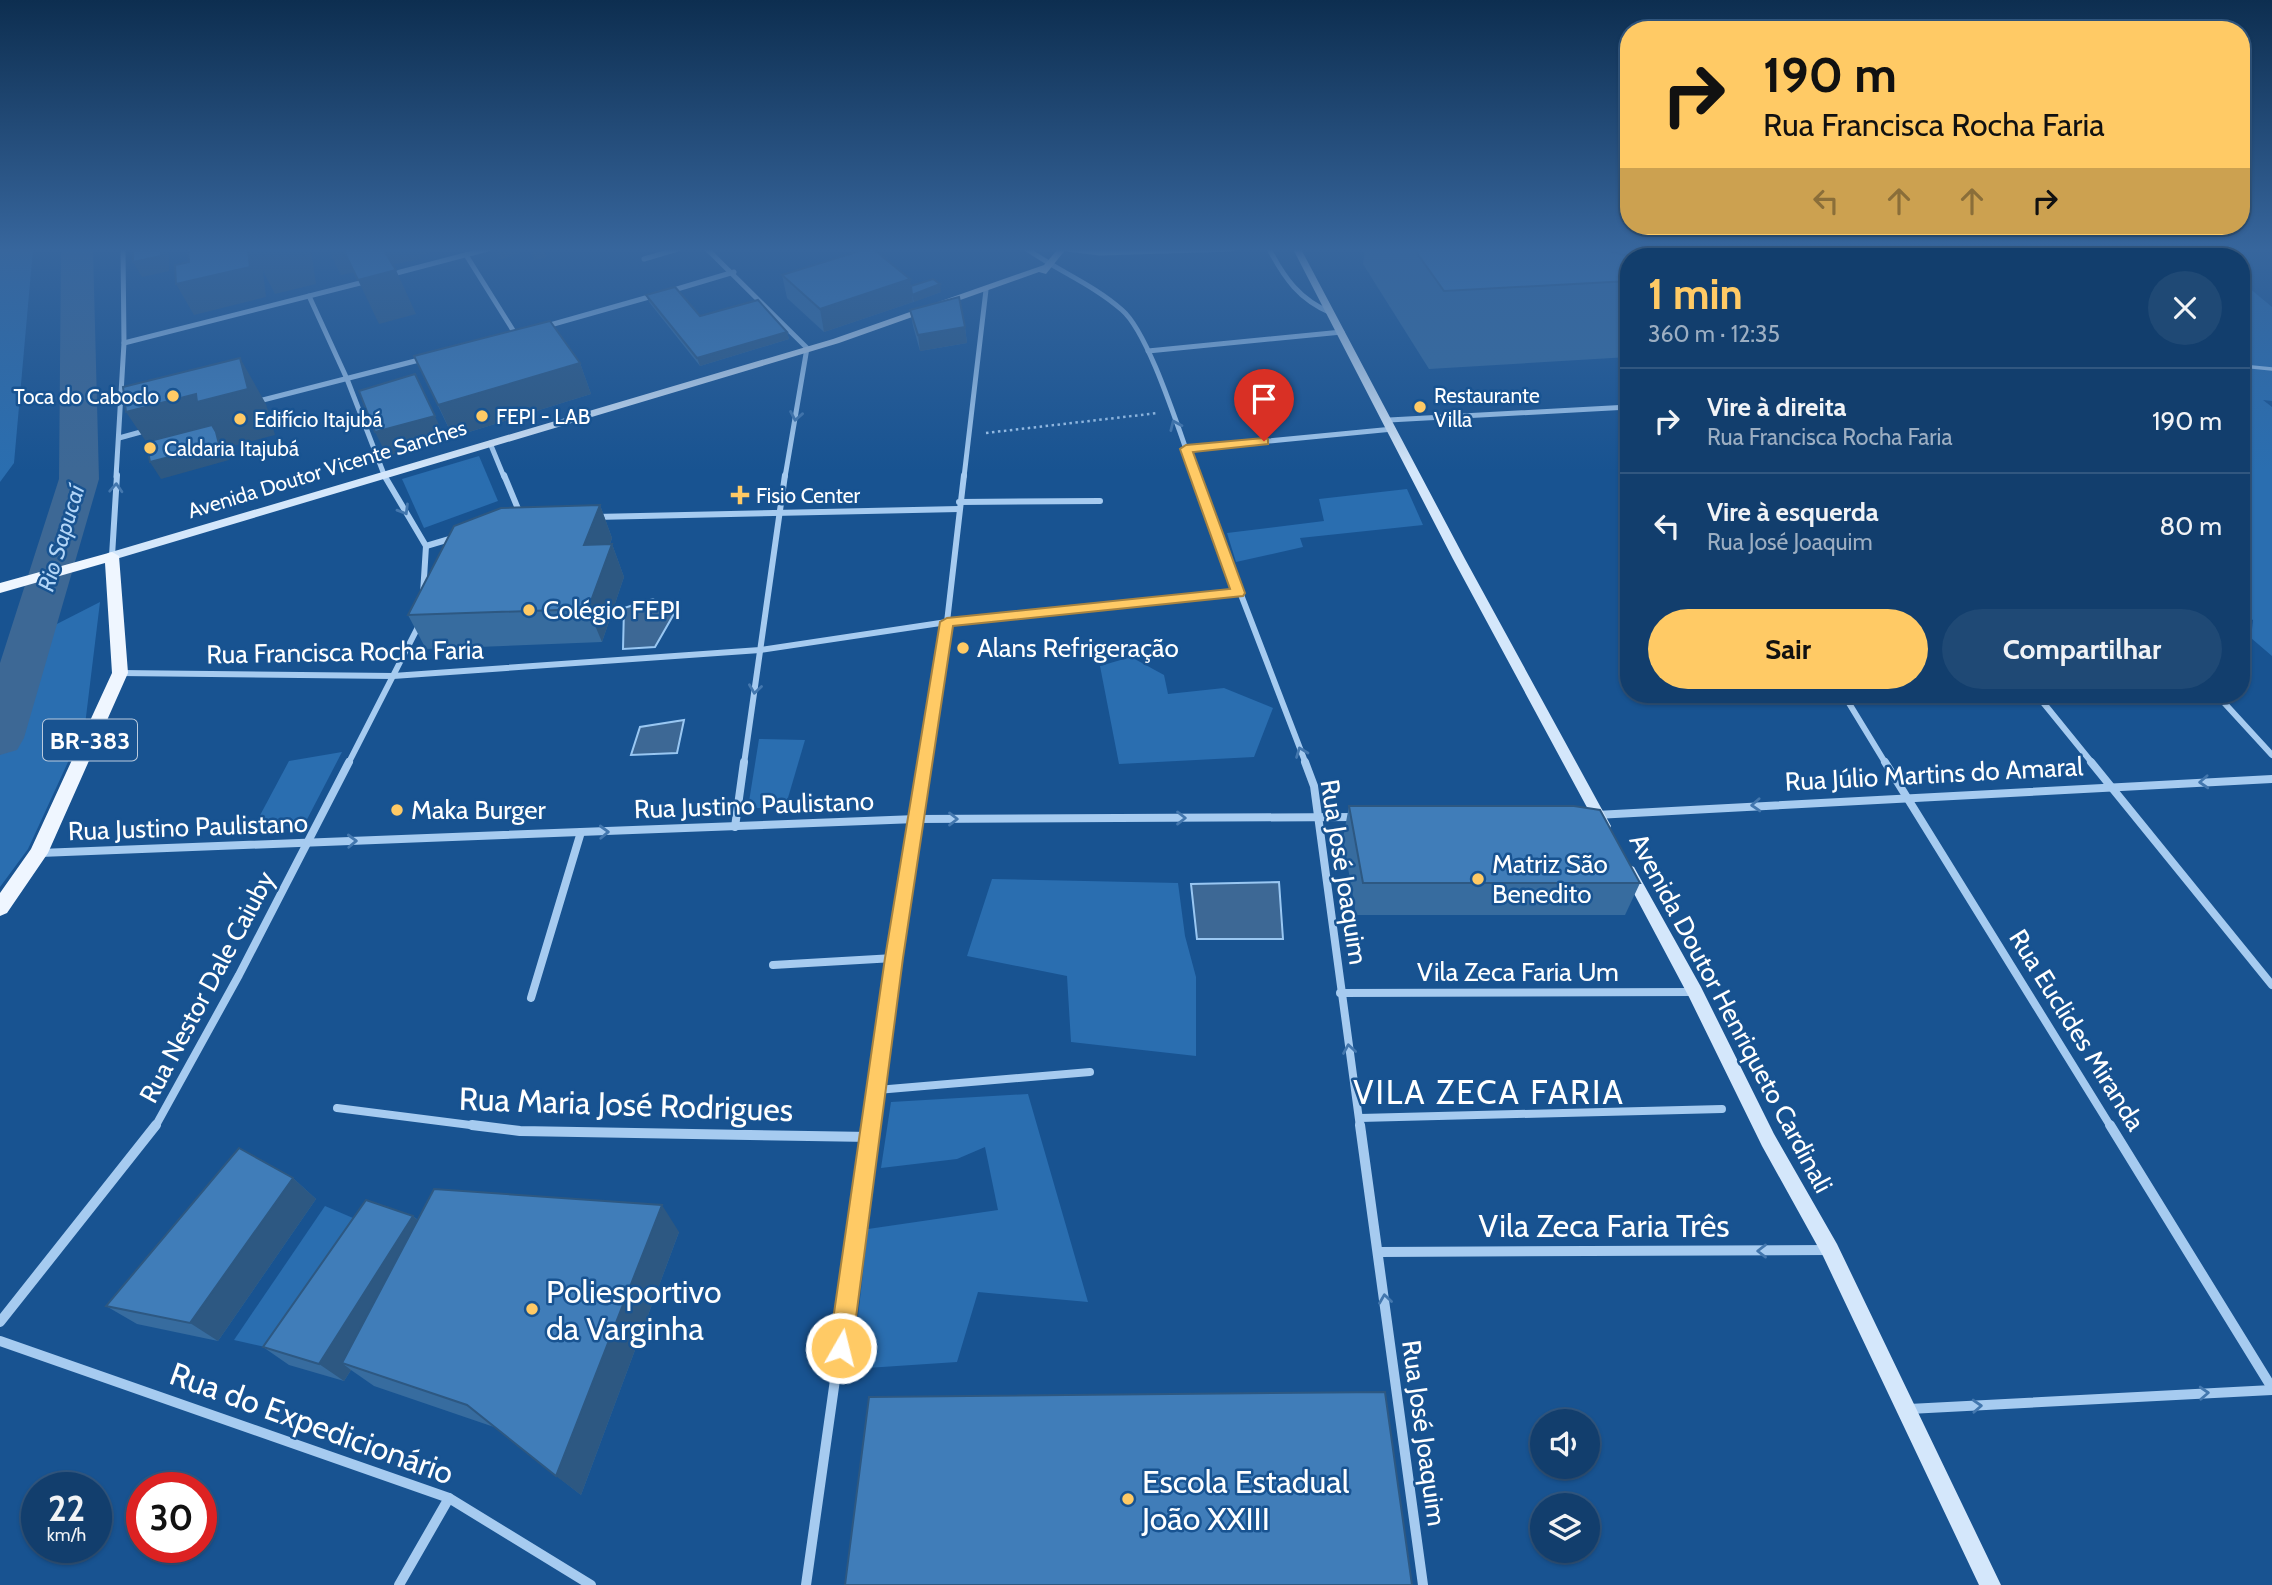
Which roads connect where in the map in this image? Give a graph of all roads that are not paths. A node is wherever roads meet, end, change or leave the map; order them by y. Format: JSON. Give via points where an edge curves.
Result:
{"nodes":[{"id":1,"x":124,"y":323,"type":"edge"},
{"id":2,"x":203,"y":323,"type":"edge"},
{"id":3,"x":321,"y":323,"type":"edge"},
{"id":4,"x":508,"y":323,"type":"edge"},
{"id":5,"x":558,"y":323,"type":"edge"},
{"id":6,"x":783,"y":323,"type":"edge"},
{"id":7,"x":884,"y":323,"type":"edge"},
{"id":8,"x":982,"y":323,"type":"edge"},
{"id":9,"x":1134,"y":323,"type":"edge"},
{"id":10,"x":1337,"y":323,"type":"edge"},
{"id":11,"x":1342,"y":332,"type":"junction"},
{"id":12,"x":516,"y":335,"type":"junction"},
{"id":13,"x":503,"y":338,"type":"edge"},
{"id":14,"x":124,"y":343,"type":"junction"},
{"id":15,"x":807,"y":348,"type":"junction"},
{"id":16,"x":1148,"y":351,"type":"junction"},
{"id":17,"x":425,"y":358,"type":"edge"},
{"id":18,"x":2250,"y":367,"type":"edge"},
{"id":19,"x":2272,"y":369,"type":"edge"},
{"id":20,"x":346,"y":379,"type":"junction"},
{"id":21,"x":253,"y":403,"type":"dead end"},
{"id":22,"x":1620,"y":407,"type":"edge"},
{"id":23,"x":1391,"y":425,"type":"junction"},
{"id":24,"x":159,"y":427,"type":"edge"},
{"id":25,"x":119,"y":438,"type":"junction"},
{"id":26,"x":490,"y":443,"type":"junction"},
{"id":27,"x":1186,"y":449,"type":"junction"},
{"id":28,"x":383,"y":474,"type":"junction"},
{"id":29,"x":1100,"y":502,"type":"dead end"},
{"id":30,"x":959,"y":505,"type":"junction"},
{"id":31,"x":779,"y":512,"type":"junction"},
{"id":32,"x":590,"y":517,"type":"edge"},
{"id":33,"x":522,"y":519,"type":"junction"},
{"id":34,"x":536,"y":519,"type":"edge"},
{"id":35,"x":510,"y":523,"type":"edge"},
{"id":36,"x":462,"y":536,"type":"edge"},
{"id":37,"x":426,"y":546,"type":"junction"},
{"id":38,"x":105,"y":558,"type":"junction"},
{"id":39,"x":0,"y":588,"type":"edge"},
{"id":40,"x":1238,"y":593,"type":"junction"},
{"id":41,"x":947,"y":622,"type":"junction"},
{"id":42,"x":760,"y":650,"type":"junction"},
{"id":43,"x":120,"y":673,"type":"junction"},
{"id":44,"x":393,"y":676,"type":"junction"},
{"id":45,"x":1849,"y":703,"type":"edge"},
{"id":46,"x":2043,"y":703,"type":"edge"},
{"id":47,"x":2224,"y":703,"type":"edge"},
{"id":48,"x":2272,"y":755,"type":"edge"},
{"id":49,"x":2272,"y":779,"type":"edge"},
{"id":50,"x":2109,"y":786,"type":"junction"},
{"id":51,"x":1908,"y":796,"type":"junction"},
{"id":52,"x":1591,"y":815,"type":"junction"},
{"id":53,"x":1318,"y":817,"type":"junction"},
{"id":54,"x":1360,"y":817,"type":"edge"},
{"id":55,"x":916,"y":819,"type":"junction"},
{"id":56,"x":735,"y":827,"type":"junction"},
{"id":57,"x":581,"y":832,"type":"junction"},
{"id":58,"x":307,"y":843,"type":"junction"},
{"id":59,"x":39,"y":853,"type":"junction"},
{"id":60,"x":0,"y":908,"type":"edge"},
{"id":61,"x":894,"y":958,"type":"junction"},
{"id":62,"x":773,"y":965,"type":"dead end"},
{"id":63,"x":2272,"y":985,"type":"edge"},
{"id":64,"x":1695,"y":992,"type":"junction"},
{"id":65,"x":1340,"y":993,"type":"junction"},
{"id":66,"x":531,"y":998,"type":"dead end"},
{"id":67,"x":1090,"y":1072,"type":"dead end"},
{"id":68,"x":877,"y":1090,"type":"junction"},
{"id":69,"x":337,"y":1108,"type":"dead end"},
{"id":70,"x":1722,"y":1109,"type":"dead end"},
{"id":71,"x":1360,"y":1118,"type":"junction"},
{"id":72,"x":871,"y":1137,"type":"junction"},
{"id":73,"x":1830,"y":1250,"type":"junction"},
{"id":74,"x":1379,"y":1252,"type":"junction"},
{"id":75,"x":0,"y":1322,"type":"edge"},
{"id":76,"x":0,"y":1341,"type":"edge"},
{"id":77,"x":2272,"y":1389,"type":"edge"},
{"id":78,"x":1909,"y":1409,"type":"junction"},
{"id":79,"x":449,"y":1498,"type":"junction"},
{"id":80,"x":399,"y":1585,"type":"edge"},
{"id":81,"x":591,"y":1585,"type":"edge"},
{"id":82,"x":806,"y":1585,"type":"edge"},
{"id":83,"x":1423,"y":1585,"type":"edge"},
{"id":84,"x":1990,"y":1585,"type":"edge"}],
"edges":[{"from":1,"to":14,"type":"street"},
{"from":2,"to":14,"type":"street"},
{"from":3,"to":20,"type":"street"},
{"from":4,"to":12,"type":"street"},
{"from":5,"to":12,"type":"street"},
{"from":6,"to":15,"type":"street"},
{"from":7,"to":15,"type":"main road","name":"Avenida Doutor Vicente Sanches"},
{"from":8,"to":30,"type":"street"},
{"from":9,"to":16,"type":"street","name":"Rua José Joaquim"},
{"from":10,"to":11,"type":"main road","name":"Avenida Doutor Henriqueto Cardinali"},
{"from":11,"to":16,"type":"street"},
{"from":11,"to":23,"type":"main road","name":"Avenida Doutor Henriqueto Cardinali"},
{"from":12,"to":13,"type":"street"},
{"from":14,"to":25,"type":"street"},
{"from":15,"to":26,"type":"main road","name":"Avenida Doutor Vicente Sanches"},
{"from":15,"to":31,"type":"street","one_way":true},
{"from":27,"to":16,"type":"street","name":"Rua José Joaquim","one_way":true},
{"from":17,"to":20,"type":"street"},
{"from":18,"to":19,"type":"lane"},
{"from":20,"to":21,"type":"street"},
{"from":20,"to":28,"type":"street"},
{"from":22,"to":23,"type":"street"},
{"from":23,"to":27,"type":"street"},
{"from":23,"to":52,"type":"main road","name":"Avenida Doutor Henriqueto Cardinali"},
{"from":24,"to":25,"type":"street"},
{"from":38,"to":25,"type":"street","one_way":true},
{"from":26,"to":28,"type":"main road","name":"Avenida Doutor Vicente Sanches"},
{"from":26,"to":33,"type":"street"},
{"from":27,"to":40,"type":"street","name":"Rua José Joaquim"},
{"from":28,"to":37,"type":"street","one_way":true},
{"from":28,"to":38,"type":"main road","name":"Avenida Doutor Vicente Sanches"},
{"from":29,"to":30,"type":"street"},
{"from":30,"to":31,"type":"street"},
{"from":30,"to":41,"type":"street"},
{"from":31,"to":32,"type":"street"},
{"from":31,"to":42,"type":"street"},
{"from":33,"to":34,"type":"street"},
{"from":33,"to":35,"type":"street"},
{"from":36,"to":37,"type":"street"},
{"from":37,"to":44,"type":"street","name":"Rua Nestor Dale Caiuby","via":[[422,620]]},
{"from":38,"to":39,"type":"main road","name":"Avenida Doutor Vicente Sanches"},
{"from":38,"to":43,"type":"main road","number":"BR-383"},
{"from":40,"to":41,"type":"street","name":"Rua Francisca Rocha Faria"},
{"from":53,"to":40,"type":"street","name":"Rua José Joaquim","one_way":true,"via":[[1314,786]]},
{"from":41,"to":42,"type":"street","name":"Rua Francisca Rocha Faria"},
{"from":41,"to":55,"type":"street"},
{"from":42,"to":44,"type":"street","name":"Rua Francisca Rocha Faria"},
{"from":42,"to":56,"type":"street","one_way":true},
{"from":43,"to":44,"type":"street","name":"Rua Francisca Rocha Faria"},
{"from":43,"to":59,"type":"main road","number":"BR-383"},
{"from":44,"to":58,"type":"street","name":"Rua Nestor Dale Caiuby"},
{"from":45,"to":51,"type":"street","name":"Rua Euclides Miranda"},
{"from":46,"to":50,"type":"street"},
{"from":47,"to":48,"type":"street"},
{"from":49,"to":50,"type":"street","name":"Rua Júlio Martins do Amaral","one_way":true},
{"from":50,"to":51,"type":"street","name":"Rua Júlio Martins do Amaral"},
{"from":50,"to":63,"type":"street"},
{"from":51,"to":52,"type":"street","name":"Rua Júlio Martins do Amaral","one_way":true},
{"from":51,"to":77,"type":"street","name":"Rua Euclides Miranda"},
{"from":52,"to":64,"type":"main road","name":"Avenida Doutor Henriqueto Cardinali","via":[[1614,844]]},
{"from":53,"to":54,"type":"street","name":"Rua Justino Paulistano"},
{"from":55,"to":53,"type":"street","name":"Rua Justino Paulistano","one_way":true},
{"from":53,"to":65,"type":"street","name":"Rua José Joaquim"},
{"from":55,"to":56,"type":"street","name":"Rua Justino Paulistano"},
{"from":55,"to":61,"type":"street"},
{"from":57,"to":56,"type":"street","name":"Rua Justino Paulistano","one_way":true},
{"from":58,"to":57,"type":"street","name":"Rua Justino Paulistano","one_way":true},
{"from":57,"to":66,"type":"street"},
{"from":58,"to":59,"type":"street","name":"Rua Justino Paulistano"},
{"from":58,"to":75,"type":"street","name":"Rua Nestor Dale Caiuby","via":[[160,1120]]},
{"from":59,"to":60,"type":"main road","number":"BR-383"},
{"from":61,"to":62,"type":"street"},
{"from":61,"to":68,"type":"street"},
{"from":64,"to":65,"type":"street","name":"Vila Zeca Faria Um"},
{"from":64,"to":73,"type":"main road","name":"Avenida Doutor Henriqueto Cardinali","via":[[1768,1140]]},
{"from":71,"to":65,"type":"street","name":"Rua José Joaquim","one_way":true},
{"from":67,"to":68,"type":"street"},
{"from":68,"to":72,"type":"street"},
{"from":69,"to":72,"type":"street","name":"Rua Maria José Rodrigues","via":[[520,1131]]},
{"from":70,"to":71,"type":"street"},
{"from":71,"to":74,"type":"street","name":"Rua José Joaquim"},
{"from":72,"to":82,"type":"street"},
{"from":73,"to":74,"type":"street","name":"Vila Zeca Faria Três","one_way":true},
{"from":73,"to":78,"type":"main road","name":"Avenida Doutor Henriqueto Cardinali"},
{"from":83,"to":74,"type":"street","name":"Rua José Joaquim","one_way":true},
{"from":76,"to":79,"type":"street","name":"Rua do Expedicionário"},
{"from":78,"to":77,"type":"street","one_way":true},
{"from":78,"to":84,"type":"main road","name":"Avenida Doutor Henriqueto Cardinali"},
{"from":79,"to":80,"type":"street"},
{"from":79,"to":81,"type":"street","name":"Rua do Expedicionário"}]}
